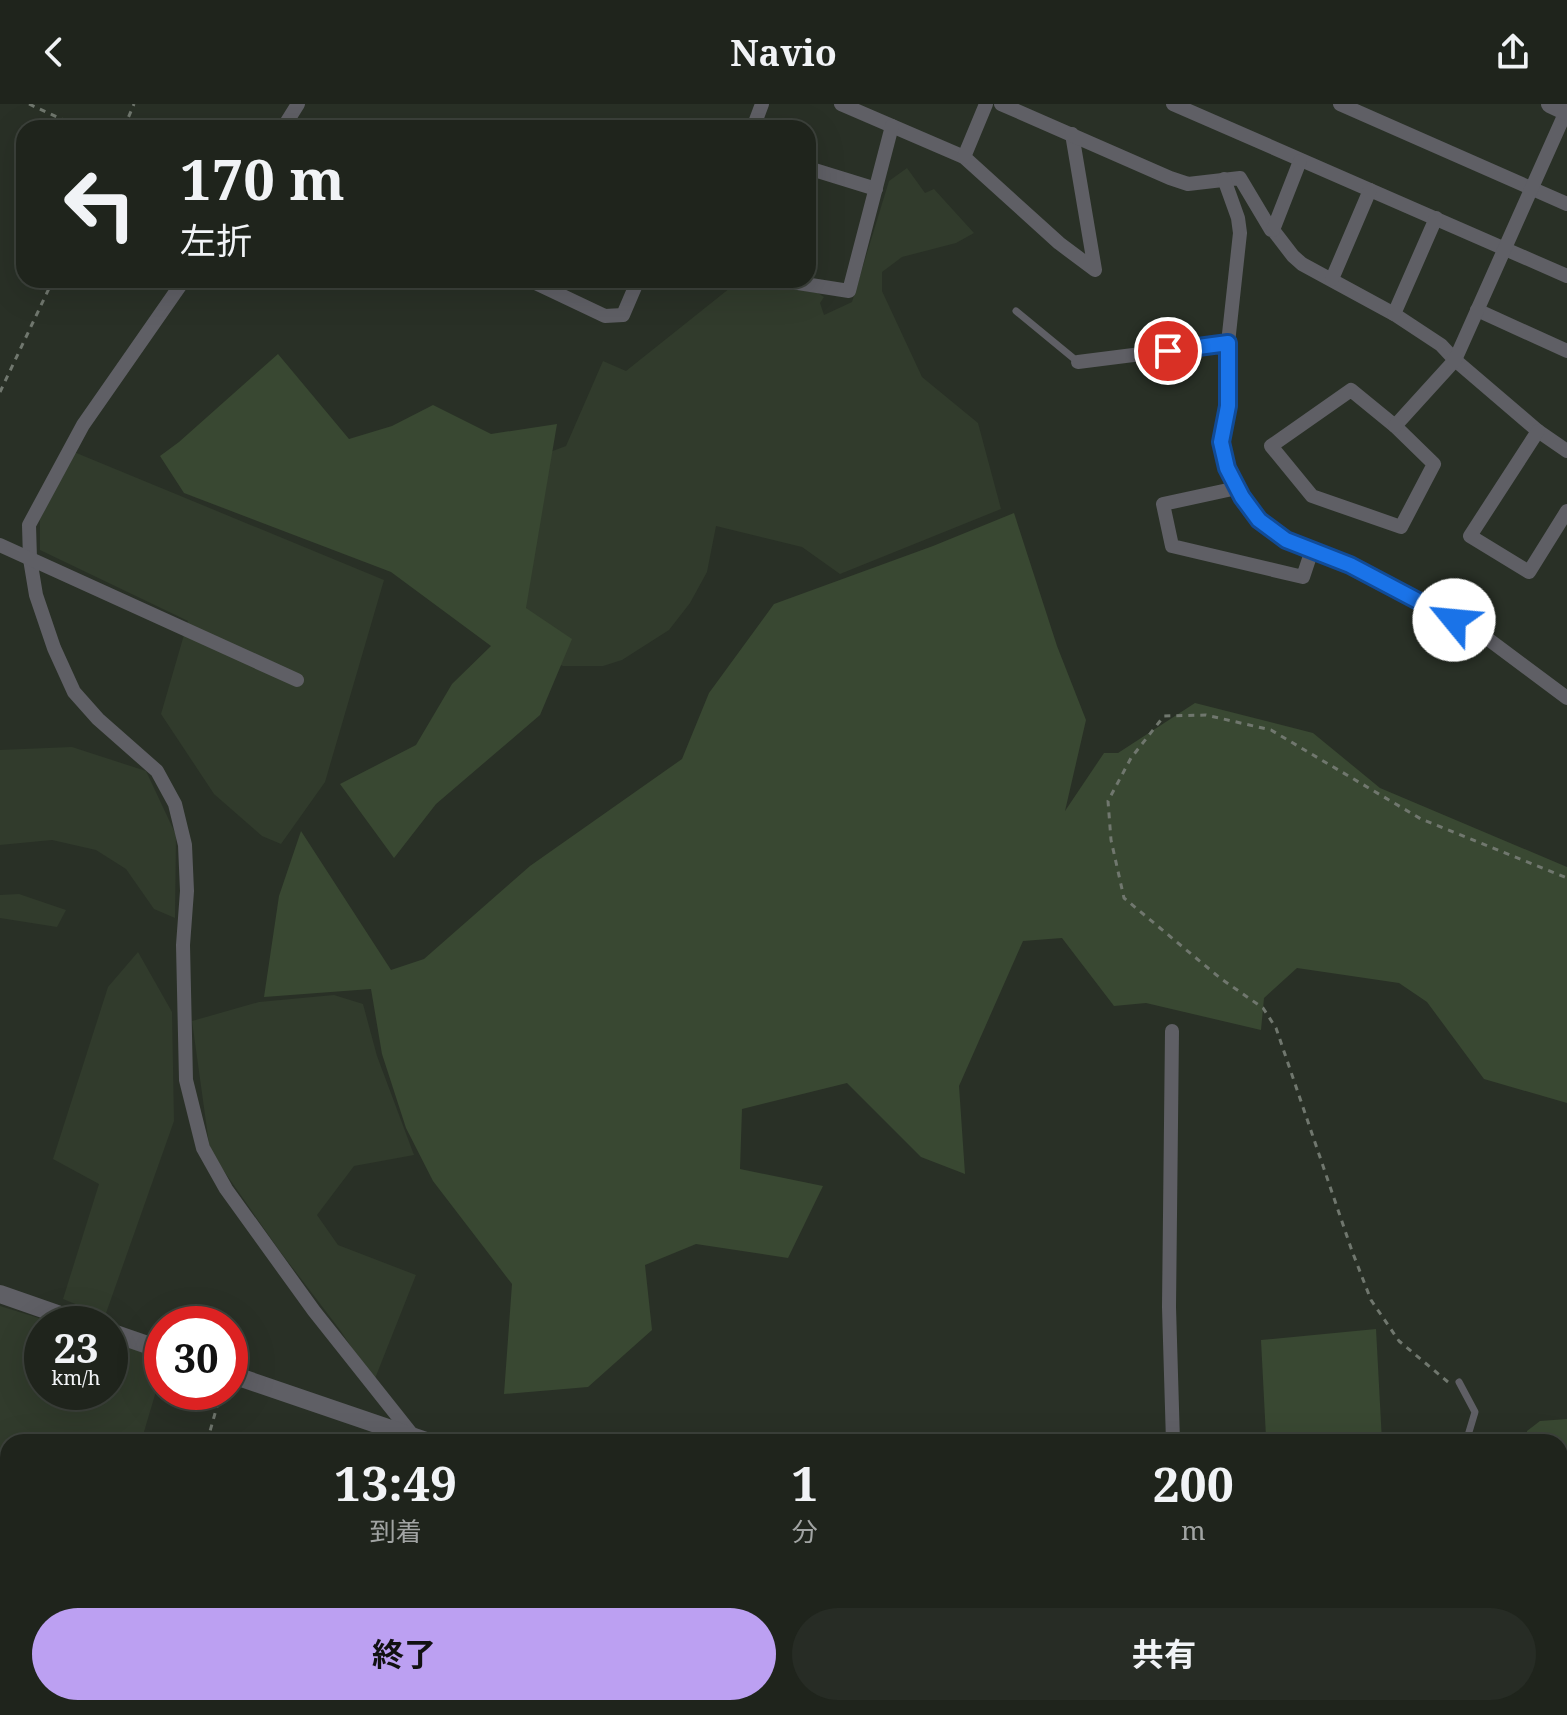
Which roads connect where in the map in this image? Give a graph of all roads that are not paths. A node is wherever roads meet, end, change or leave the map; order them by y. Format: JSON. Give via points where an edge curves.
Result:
{"nodes":[{"id":1,"x":841,"y":104,"type":"edge"},
{"id":2,"x":986,"y":104,"type":"edge"},
{"id":3,"x":1001,"y":104,"type":"edge"},
{"id":4,"x":1173,"y":104,"type":"edge"},
{"id":5,"x":1340,"y":104,"type":"edge"},
{"id":6,"x":1550,"y":104,"type":"edge"},
{"id":7,"x":1567,"y":111,"type":"edge"},
{"id":8,"x":892,"y":126,"type":"junction"},
{"id":9,"x":1072,"y":134,"type":"junction"},
{"id":10,"x":964,"y":157,"type":"junction"},
{"id":11,"x":1300,"y":161,"type":"junction"},
{"id":12,"x":816,"y":170,"type":"edge"},
{"id":13,"x":1224,"y":179,"type":"junction"},
{"id":14,"x":1532,"y":188,"type":"junction"},
{"id":15,"x":876,"y":189,"type":"junction"},
{"id":16,"x":1370,"y":190,"type":"junction"},
{"id":17,"x":1567,"y":204,"type":"edge"},
{"id":18,"x":1436,"y":218,"type":"junction"},
{"id":19,"x":1273,"y":230,"type":"junction"},
{"id":20,"x":1505,"y":249,"type":"junction"},
{"id":21,"x":1567,"y":276,"type":"edge"},
{"id":22,"x":1332,"y":279,"type":"junction"},
{"id":23,"x":816,"y":286,"type":"edge"},
{"id":24,"x":178,"y":288,"type":"edge"},
{"id":25,"x":546,"y":288,"type":"edge"},
{"id":26,"x":635,"y":288,"type":"edge"},
{"id":27,"x":1477,"y":310,"type":"junction"},
{"id":28,"x":1016,"y":311,"type":"dead end"},
{"id":29,"x":1394,"y":314,"type":"junction"},
{"id":30,"x":1228,"y":343,"type":"junction"},
{"id":31,"x":1567,"y":351,"type":"edge"},
{"id":32,"x":1455,"y":360,"type":"junction"},
{"id":33,"x":1078,"y":362,"type":"joint"},
{"id":34,"x":1395,"y":426,"type":"junction"},
{"id":35,"x":1538,"y":431,"type":"junction"},
{"id":36,"x":1567,"y":451,"type":"edge"},
{"id":37,"x":1237,"y":488,"type":"junction"},
{"id":38,"x":1567,"y":511,"type":"edge"},
{"id":39,"x":0,"y":545,"type":"edge"},
{"id":40,"x":1312,"y":550,"type":"junction"},
{"id":41,"x":30,"y":559,"type":"junction"},
{"id":42,"x":297,"y":680,"type":"dead end"},
{"id":43,"x":1567,"y":698,"type":"edge"},
{"id":44,"x":1172,"y":1031,"type":"dead end"},
{"id":45,"x":0,"y":1294,"type":"edge"},
{"id":46,"x":34,"y":1306,"type":"edge"},
{"id":47,"x":248,"y":1380,"type":"edge"},
{"id":48,"x":1459,"y":1382,"type":"dead end"},
{"id":49,"x":405,"y":1434,"type":"edge"},
{"id":50,"x":417,"y":1434,"type":"edge"},
{"id":51,"x":1173,"y":1434,"type":"edge"},
{"id":52,"x":1468,"y":1434,"type":"edge"}],
"edges":[{"from":1,"to":8,"type":"street"},
{"from":2,"to":10,"type":"street"},
{"from":3,"to":9,"type":"street"},
{"from":4,"to":11,"type":"street"},
{"from":5,"to":14,"type":"street"},
{"from":6,"to":7,"type":"street"},
{"from":7,"to":14,"type":"street"},
{"from":8,"to":10,"type":"street"},
{"from":8,"to":15,"type":"street"},
{"from":9,"to":10,"type":"street","via":[[1095,270]]},
{"from":9,"to":13,"type":"street","via":[[1188,184]]},
{"from":11,"to":16,"type":"street"},
{"from":11,"to":19,"type":"street"},
{"from":12,"to":15,"type":"street"},
{"from":13,"to":19,"type":"street","via":[[1240,178]]},
{"from":13,"to":30,"type":"street","via":[[1240,233]]},
{"from":14,"to":17,"type":"street"},
{"from":14,"to":20,"type":"street"},
{"from":15,"to":23,"type":"street","via":[[849,291]]},
{"from":16,"to":18,"type":"street"},
{"from":16,"to":22,"type":"street"},
{"from":18,"to":20,"type":"street"},
{"from":18,"to":29,"type":"street"},
{"from":19,"to":22,"type":"street","via":[[1302,264]]},
{"from":20,"to":21,"type":"street"},
{"from":20,"to":27,"type":"street"},
{"from":22,"to":29,"type":"street"},
{"from":24,"to":41,"type":"street","via":[[83,425],[29,525]]},
{"from":25,"to":26,"type":"street","via":[[613,316],[623,315]]},
{"from":27,"to":31,"type":"street"},
{"from":27,"to":32,"type":"street"},
{"from":28,"to":33,"type":"lane"},
{"from":29,"to":32,"type":"street"},
{"from":30,"to":33,"type":"street"},
{"from":30,"to":37,"type":"street","via":[[1228,406],[1221,442]]},
{"from":32,"to":34,"type":"street"},
{"from":32,"to":35,"type":"street"},
{"from":34,"to":34,"type":"street","via":[[1434,464],[1401,527],[1312,496],[1271,446],[1351,390]]},
{"from":35,"to":36,"type":"street"},
{"from":35,"to":38,"type":"street","via":[[1470,536],[1529,572]]},
{"from":37,"to":40,"type":"street","via":[[1259,520],[1286,540]]},
{"from":37,"to":40,"type":"street","via":[[1163,504],[1172,546],[1303,577]]},
{"from":39,"to":41,"type":"street"},
{"from":40,"to":43,"type":"street","via":[[1480,633]]},
{"from":41,"to":42,"type":"street"},
{"from":41,"to":50,"type":"street","via":[[36,595],[74,692],[157,771],[175,804],[185,845],[187,891],[186,1080],[203,1148],[305,1299]]},
{"from":44,"to":51,"type":"street"},
{"from":45,"to":46,"type":"street"},
{"from":47,"to":49,"type":"street"},
{"from":48,"to":52,"type":"lane","via":[[1475,1412]]}]}
